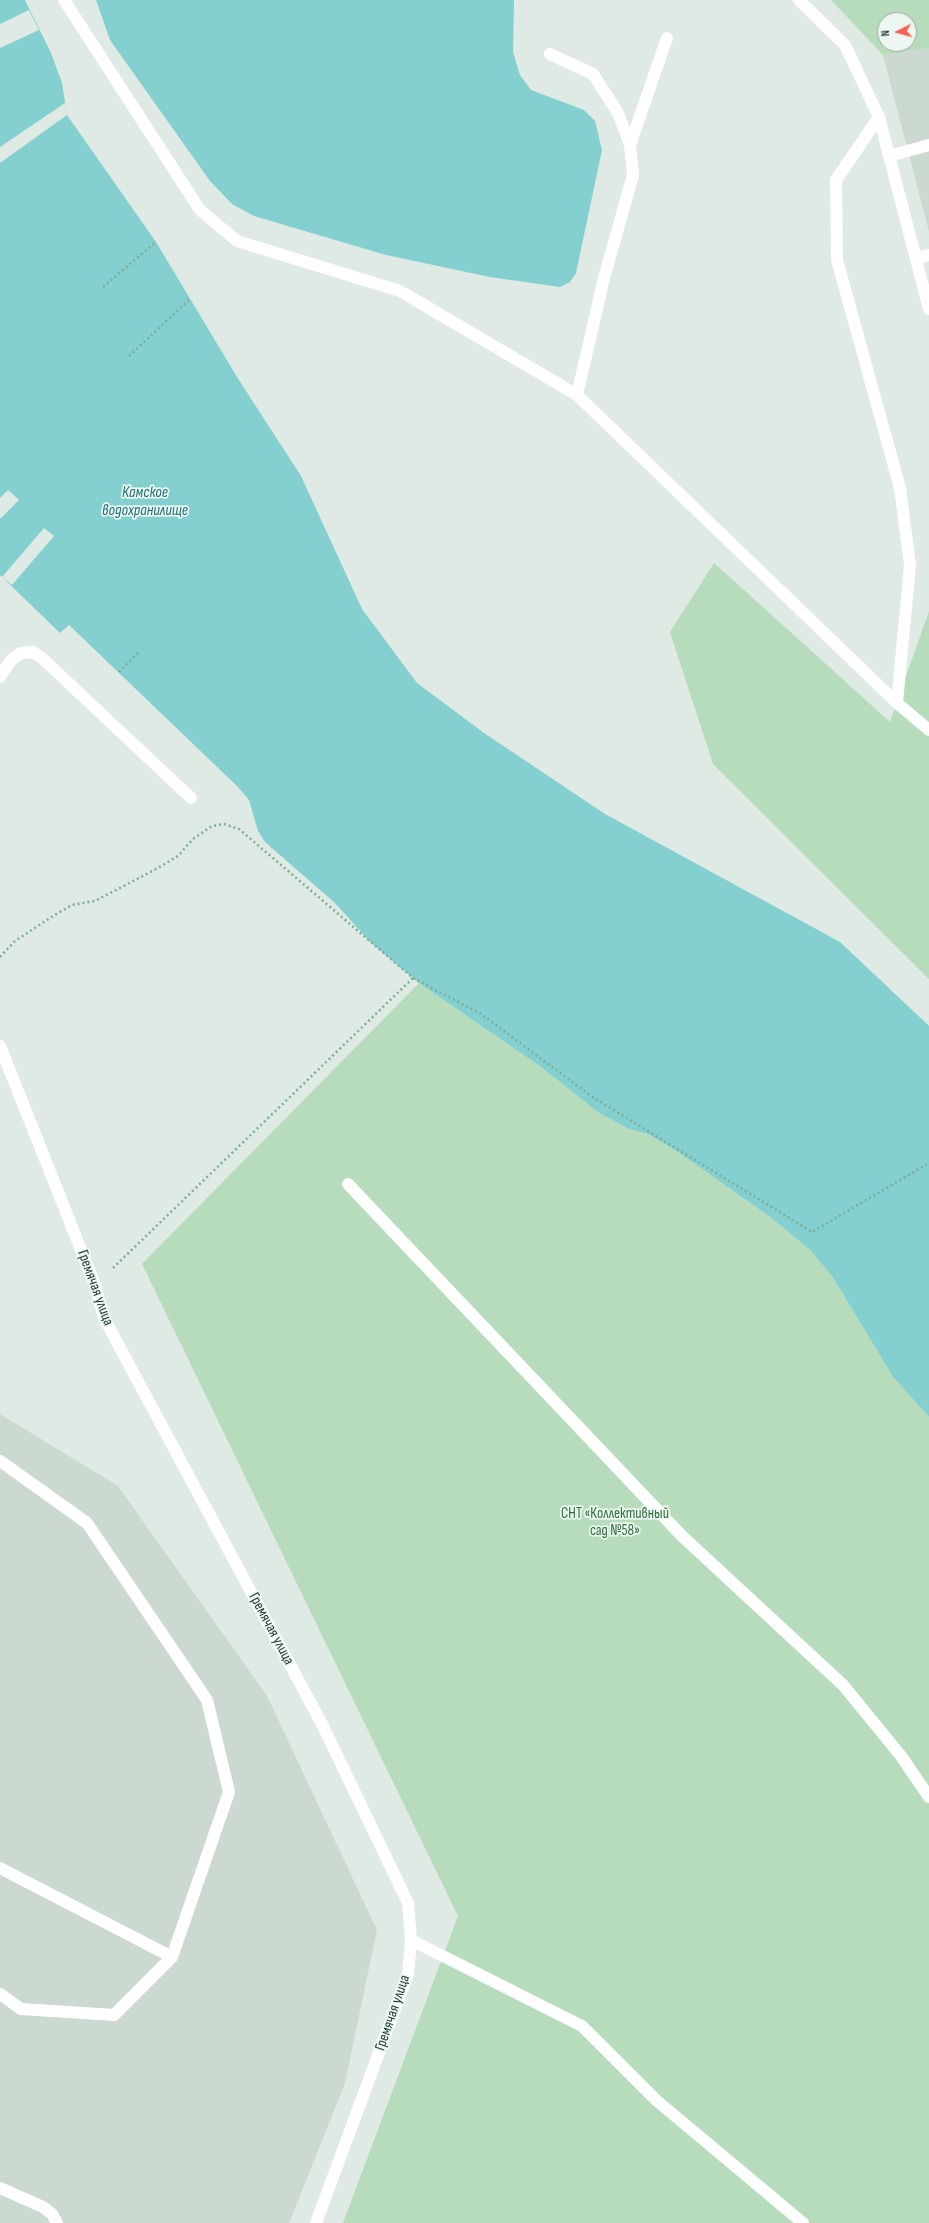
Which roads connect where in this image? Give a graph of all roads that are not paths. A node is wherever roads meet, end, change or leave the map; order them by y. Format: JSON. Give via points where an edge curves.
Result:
{"nodes":[{"id":1,"x":64,"y":0,"type":"edge"},
{"id":2,"x":799,"y":0,"type":"edge"},
{"id":3,"x":667,"y":38,"type":"dead end"},
{"id":4,"x":550,"y":54,"type":"dead end"},
{"id":5,"x":879,"y":118,"type":"junction"},
{"id":6,"x":630,"y":145,"type":"junction"},
{"id":7,"x":929,"y":145,"type":"edge"},
{"id":8,"x":889,"y":156,"type":"junction"},
{"id":9,"x":929,"y":255,"type":"edge"},
{"id":10,"x":916,"y":258,"type":"junction"},
{"id":11,"x":929,"y":309,"type":"edge"},
{"id":12,"x":577,"y":395,"type":"junction"},
{"id":13,"x":0,"y":677,"type":"edge"},
{"id":14,"x":897,"y":703,"type":"junction"},
{"id":15,"x":929,"y":730,"type":"edge"},
{"id":16,"x":191,"y":798,"type":"dead end"},
{"id":17,"x":0,"y":1046,"type":"edge"},
{"id":18,"x":348,"y":1184,"type":"dead end"},
{"id":19,"x":0,"y":1461,"type":"edge"},
{"id":20,"x":929,"y":1797,"type":"edge"},
{"id":21,"x":0,"y":1868,"type":"edge"},
{"id":22,"x":411,"y":1940,"type":"junction"},
{"id":23,"x":172,"y":1957,"type":"junction"},
{"id":24,"x":0,"y":1994,"type":"edge"},
{"id":25,"x":0,"y":2188,"type":"edge"},
{"id":26,"x":57,"y":2223,"type":"edge"},
{"id":27,"x":316,"y":2223,"type":"edge"},
{"id":28,"x":803,"y":2223,"type":"edge"}],
"edges":[{"from":1,"to":12,"type":"lane","via":[[200,210],[236,241],[400,291]]},
{"from":2,"to":5,"type":"lane","via":[[845,45]]},
{"from":3,"to":6,"type":"lane"},
{"from":4,"to":6,"type":"lane","via":[[593,74],[618,113]]},
{"from":5,"to":8,"type":"lane"},
{"from":5,"to":14,"type":"lane","via":[[836,180],[837,260],[900,488],[910,565]]},
{"from":6,"to":12,"type":"lane","via":[[633,175],[604,278]]},
{"from":7,"to":8,"type":"lane"},
{"from":8,"to":10,"type":"lane"},
{"from":9,"to":10,"type":"lane"},
{"from":10,"to":11,"type":"lane"},
{"from":12,"to":14,"type":"lane"},
{"from":13,"to":16,"type":"lane","via":[[11,660],[21,654],[33,652]]},
{"from":14,"to":15,"type":"lane"},
{"from":17,"to":22,"type":"lane","name":"Гремячая улица","via":[[95,1285],[104,1318],[323,1726],[408,1903]]},
{"from":18,"to":20,"type":"lane","via":[[682,1536],[843,1685],[901,1756]]},
{"from":19,"to":23,"type":"lane","via":[[87,1523],[206,1700],[229,1792]]},
{"from":21,"to":23,"type":"lane"},
{"from":22,"to":27,"type":"lane","name":"Гремячая улица","via":[[408,1974],[395,2014]]},
{"from":22,"to":28,"type":"lane","via":[[582,2026],[656,2100]]},
{"from":23,"to":24,"type":"lane","via":[[114,2015],[21,2009]]},
{"from":25,"to":26,"type":"lane","via":[[43,2207],[52,2214]]}]}
